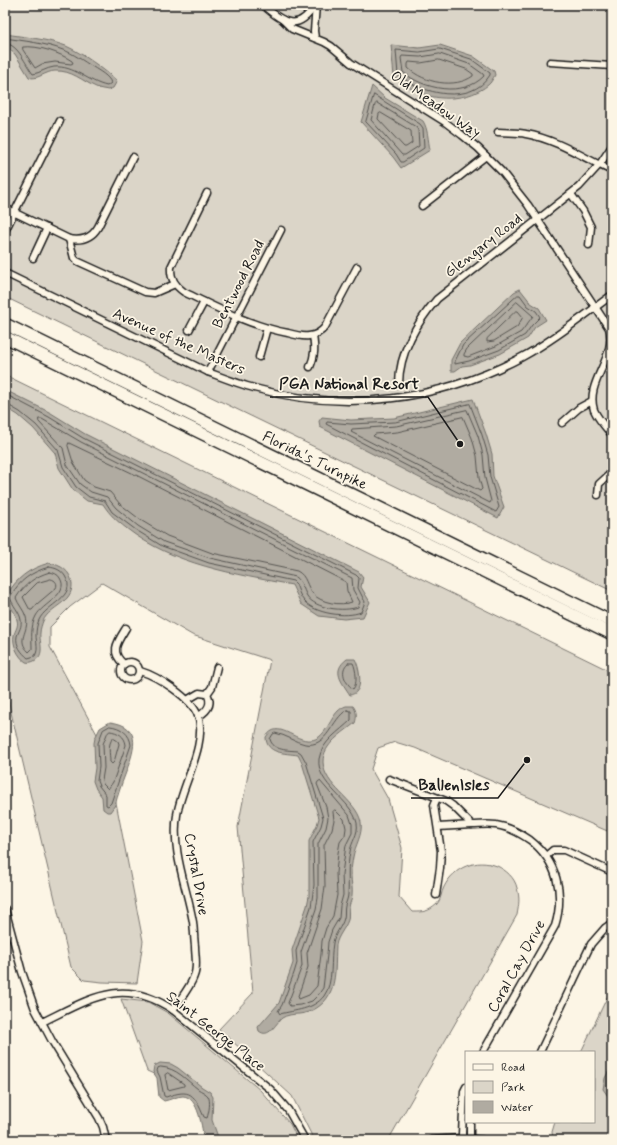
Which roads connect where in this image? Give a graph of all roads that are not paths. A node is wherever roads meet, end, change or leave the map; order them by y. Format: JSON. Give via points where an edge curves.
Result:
{"nodes":[{"id":1,"x":263,"y":5,"type":"edge"},
{"id":2,"x":316,"y":5,"type":"edge"},
{"id":3,"x":283,"y":20,"type":"junction"},
{"id":4,"x":314,"y":38,"type":"junction"},
{"id":5,"x":550,"y":62,"type":"dead end"},
{"id":6,"x":612,"y":66,"type":"edge"},
{"id":7,"x":60,"y":121,"type":"dead end"},
{"id":8,"x":498,"y":132,"type":"dead end"},
{"id":9,"x":612,"y":146,"type":"edge"},
{"id":10,"x":486,"y":156,"type":"junction"},
{"id":11,"x":133,"y":157,"type":"dead end"},
{"id":12,"x":600,"y":164,"type":"junction"},
{"id":13,"x":612,"y":171,"type":"edge"},
{"id":14,"x":208,"y":193,"type":"dead end"},
{"id":15,"x":571,"y":194,"type":"junction"},
{"id":16,"x":422,"y":206,"type":"dead end"},
{"id":17,"x":5,"y":208,"type":"edge"},
{"id":18,"x":14,"y":212,"type":"junction"},
{"id":19,"x":538,"y":219,"type":"junction"},
{"id":20,"x":47,"y":228,"type":"junction"},
{"id":21,"x":280,"y":230,"type":"dead end"},
{"id":22,"x":5,"y":231,"type":"edge"},
{"id":23,"x":69,"y":239,"type":"junction"},
{"id":24,"x":589,"y":245,"type":"dead end"},
{"id":25,"x":33,"y":258,"type":"dead end"},
{"id":26,"x":357,"y":266,"type":"dead end"},
{"id":27,"x":5,"y":273,"type":"edge"},
{"id":28,"x":175,"y":284,"type":"junction"},
{"id":29,"x":612,"y":295,"type":"edge"},
{"id":30,"x":204,"y":302,"type":"junction"},
{"id":31,"x":596,"y":307,"type":"junction"},
{"id":32,"x":236,"y":317,"type":"junction"},
{"id":33,"x":5,"y":324,"type":"edge"},
{"id":34,"x":267,"y":328,"type":"junction"},
{"id":35,"x":189,"y":330,"type":"dead end"},
{"id":36,"x":313,"y":336,"type":"junction"},
{"id":37,"x":5,"y":337,"type":"edge"},
{"id":38,"x":259,"y":357,"type":"dead end"},
{"id":39,"x":310,"y":367,"type":"dead end"},
{"id":40,"x":208,"y":372,"type":"junction"},
{"id":41,"x":399,"y":384,"type":"dead end"},
{"id":42,"x":592,"y":401,"type":"junction"},
{"id":43,"x":562,"y":423,"type":"dead end"},
{"id":44,"x":612,"y":435,"type":"edge"},
{"id":45,"x":612,"y":472,"type":"edge"},
{"id":46,"x":598,"y":495,"type":"dead end"},
{"id":47,"x":612,"y":622,"type":"edge"},
{"id":48,"x":126,"y":628,"type":"dead end"},
{"id":49,"x":612,"y":634,"type":"edge"},
{"id":50,"x":124,"y":664,"type":"junction"},
{"id":51,"x":217,"y":667,"type":"dead end"},
{"id":52,"x":140,"y":671,"type":"junction"},
{"id":53,"x":207,"y":694,"type":"junction"},
{"id":54,"x":187,"y":700,"type":"junction"},
{"id":55,"x":199,"y":716,"type":"junction"},
{"id":56,"x":389,"y":779,"type":"dead end"},
{"id":57,"x":437,"y":798,"type":"junction"},
{"id":58,"x":472,"y":826,"type":"junction"},
{"id":59,"x":438,"y":827,"type":"junction"},
{"id":60,"x":546,"y":856,"type":"junction"},
{"id":61,"x":612,"y":872,"type":"edge"},
{"id":62,"x":436,"y":895,"type":"dead end"},
{"id":63,"x":5,"y":909,"type":"edge"},
{"id":64,"x":612,"y":923,"type":"edge"},
{"id":65,"x":173,"y":1010,"type":"junction"},
{"id":66,"x":42,"y":1022,"type":"junction"},
{"id":67,"x":484,"y":1051,"type":"edge"},
{"id":68,"x":540,"y":1051,"type":"edge"},
{"id":69,"x":465,"y":1089,"type":"edge"},
{"id":70,"x":470,"y":1123,"type":"edge"},
{"id":71,"x":462,"y":1139,"type":"edge"},
{"id":72,"x":470,"y":1139,"type":"edge"},
{"id":73,"x":106,"y":1140,"type":"edge"},
{"id":74,"x":305,"y":1140,"type":"edge"},
{"id":75,"x":431,"y":1140,"type":"edge"},
{"id":76,"x":482,"y":1140,"type":"edge"}],
"edges":[{"from":1,"to":3,"type":"street","name":"Old Meadow Way"},
{"from":2,"to":3,"type":"street","via":[[307,17],[300,21]]},
{"from":2,"to":4,"type":"street"},
{"from":3,"to":4,"type":"street","name":"Old Meadow Way","via":[[292,29]]},
{"from":4,"to":10,"type":"street","name":"Old Meadow Way","via":[[332,46],[351,63],[445,122]]},
{"from":5,"to":6,"type":"street"},
{"from":7,"to":18,"type":"street"},
{"from":8,"to":12,"type":"street","via":[[527,134]]},
{"from":9,"to":12,"type":"street","name":"Glengary Road"},
{"from":10,"to":16,"type":"street"},
{"from":10,"to":19,"type":"street","name":"Old Meadow Way","via":[[516,188]]},
{"from":11,"to":23,"type":"street","via":[[96,231],[82,240]]},
{"from":12,"to":13,"type":"street"},
{"from":12,"to":15,"type":"street","name":"Glengary Road"},
{"from":14,"to":28,"type":"street","via":[[172,263],[171,276]]},
{"from":15,"to":19,"type":"street","name":"Glengary Road"},
{"from":15,"to":24,"type":"street","via":[[584,211],[591,227]]},
{"from":17,"to":18,"type":"street"},
{"from":18,"to":20,"type":"street"},
{"from":18,"to":22,"type":"street"},
{"from":19,"to":31,"type":"street","name":"Old Meadow Way"},
{"from":19,"to":41,"type":"street","name":"Glengary Road","via":[[447,290],[433,304],[421,321],[404,356]]},
{"from":20,"to":23,"type":"street"},
{"from":20,"to":25,"type":"street"},
{"from":21,"to":32,"type":"street","name":"Bentwood Road"},
{"from":23,"to":28,"type":"street","via":[[77,261],[149,293]]},
{"from":26,"to":36,"type":"street","via":[[328,324]]},
{"from":27,"to":40,"type":"street","name":"Avenue of the Masters"},
{"from":28,"to":30,"type":"street","via":[[184,292]]},
{"from":29,"to":31,"type":"street","name":"Avenue of the Masters"},
{"from":30,"to":32,"type":"street"},
{"from":30,"to":35,"type":"street"},
{"from":31,"to":40,"type":"street","name":"Avenue of the Masters","via":[[547,341],[501,367],[460,384],[401,398],[342,401],[298,397],[255,388]]},
{"from":31,"to":42,"type":"street","name":"Old Meadow Way","via":[[609,328],[611,345]]},
{"from":32,"to":34,"type":"street"},
{"from":32,"to":40,"type":"street","name":"Bentwood Road"},
{"from":33,"to":47,"type":"highway","name":"Florida's Turnpike"},
{"from":34,"to":36,"type":"street"},
{"from":34,"to":38,"type":"street"},
{"from":36,"to":39,"type":"street","via":[[315,346]]},
{"from":37,"to":49,"type":"highway","name":"Florida's Turnpike"},
{"from":42,"to":43,"type":"street","via":[[579,408]]},
{"from":42,"to":44,"type":"street","via":[[598,417]]},
{"from":45,"to":46,"type":"street","via":[[599,484]]},
{"from":48,"to":50,"type":"street","via":[[116,650],[118,658]]},
{"from":50,"to":52,"type":"street","via":[[133,662]]},
{"from":50,"to":52,"type":"street","via":[[121,672],[126,680],[135,679]]},
{"from":51,"to":53,"type":"street","via":[[212,687]]},
{"from":52,"to":54,"type":"street"},
{"from":53,"to":54,"type":"street","via":[[199,693]]},
{"from":53,"to":55,"type":"street","via":[[209,706],[205,713]]},
{"from":54,"to":55,"type":"street"},
{"from":55,"to":65,"type":"street","name":"Crystal Drive","via":[[199,742],[179,803],[176,823],[178,855],[193,923],[196,965],[194,977]]},
{"from":56,"to":57,"type":"street"},
{"from":57,"to":58,"type":"street","via":[[453,806]]},
{"from":57,"to":59,"type":"street","via":[[434,805]]},
{"from":58,"to":59,"type":"street","name":"Coral Cay Drive"},
{"from":58,"to":60,"type":"street","name":"Coral Cay Drive","via":[[497,825],[514,830]]},
{"from":59,"to":62,"type":"street","via":[[441,851]]},
{"from":60,"to":61,"type":"street","via":[[553,850],[564,850]]},
{"from":60,"to":67,"type":"street","name":"Coral Cay Drive","via":[[558,884],[557,918]]},
{"from":63,"to":66,"type":"street","via":[[22,972]]},
{"from":64,"to":68,"type":"street","via":[[591,944]]},
{"from":65,"to":66,"type":"street","name":"Saint George Place","via":[[145,996],[112,993],[89,999]]},
{"from":65,"to":74,"type":"street","name":"Saint George Place","via":[[270,1089],[288,1110]]},
{"from":66,"to":73,"type":"street","via":[[99,1118]]},
{"from":69,"to":71,"type":"street"},
{"from":70,"to":72,"type":"street"},
{"from":71,"to":72,"type":"street"},
{"from":71,"to":75,"type":"street"},
{"from":72,"to":76,"type":"street"}]}
